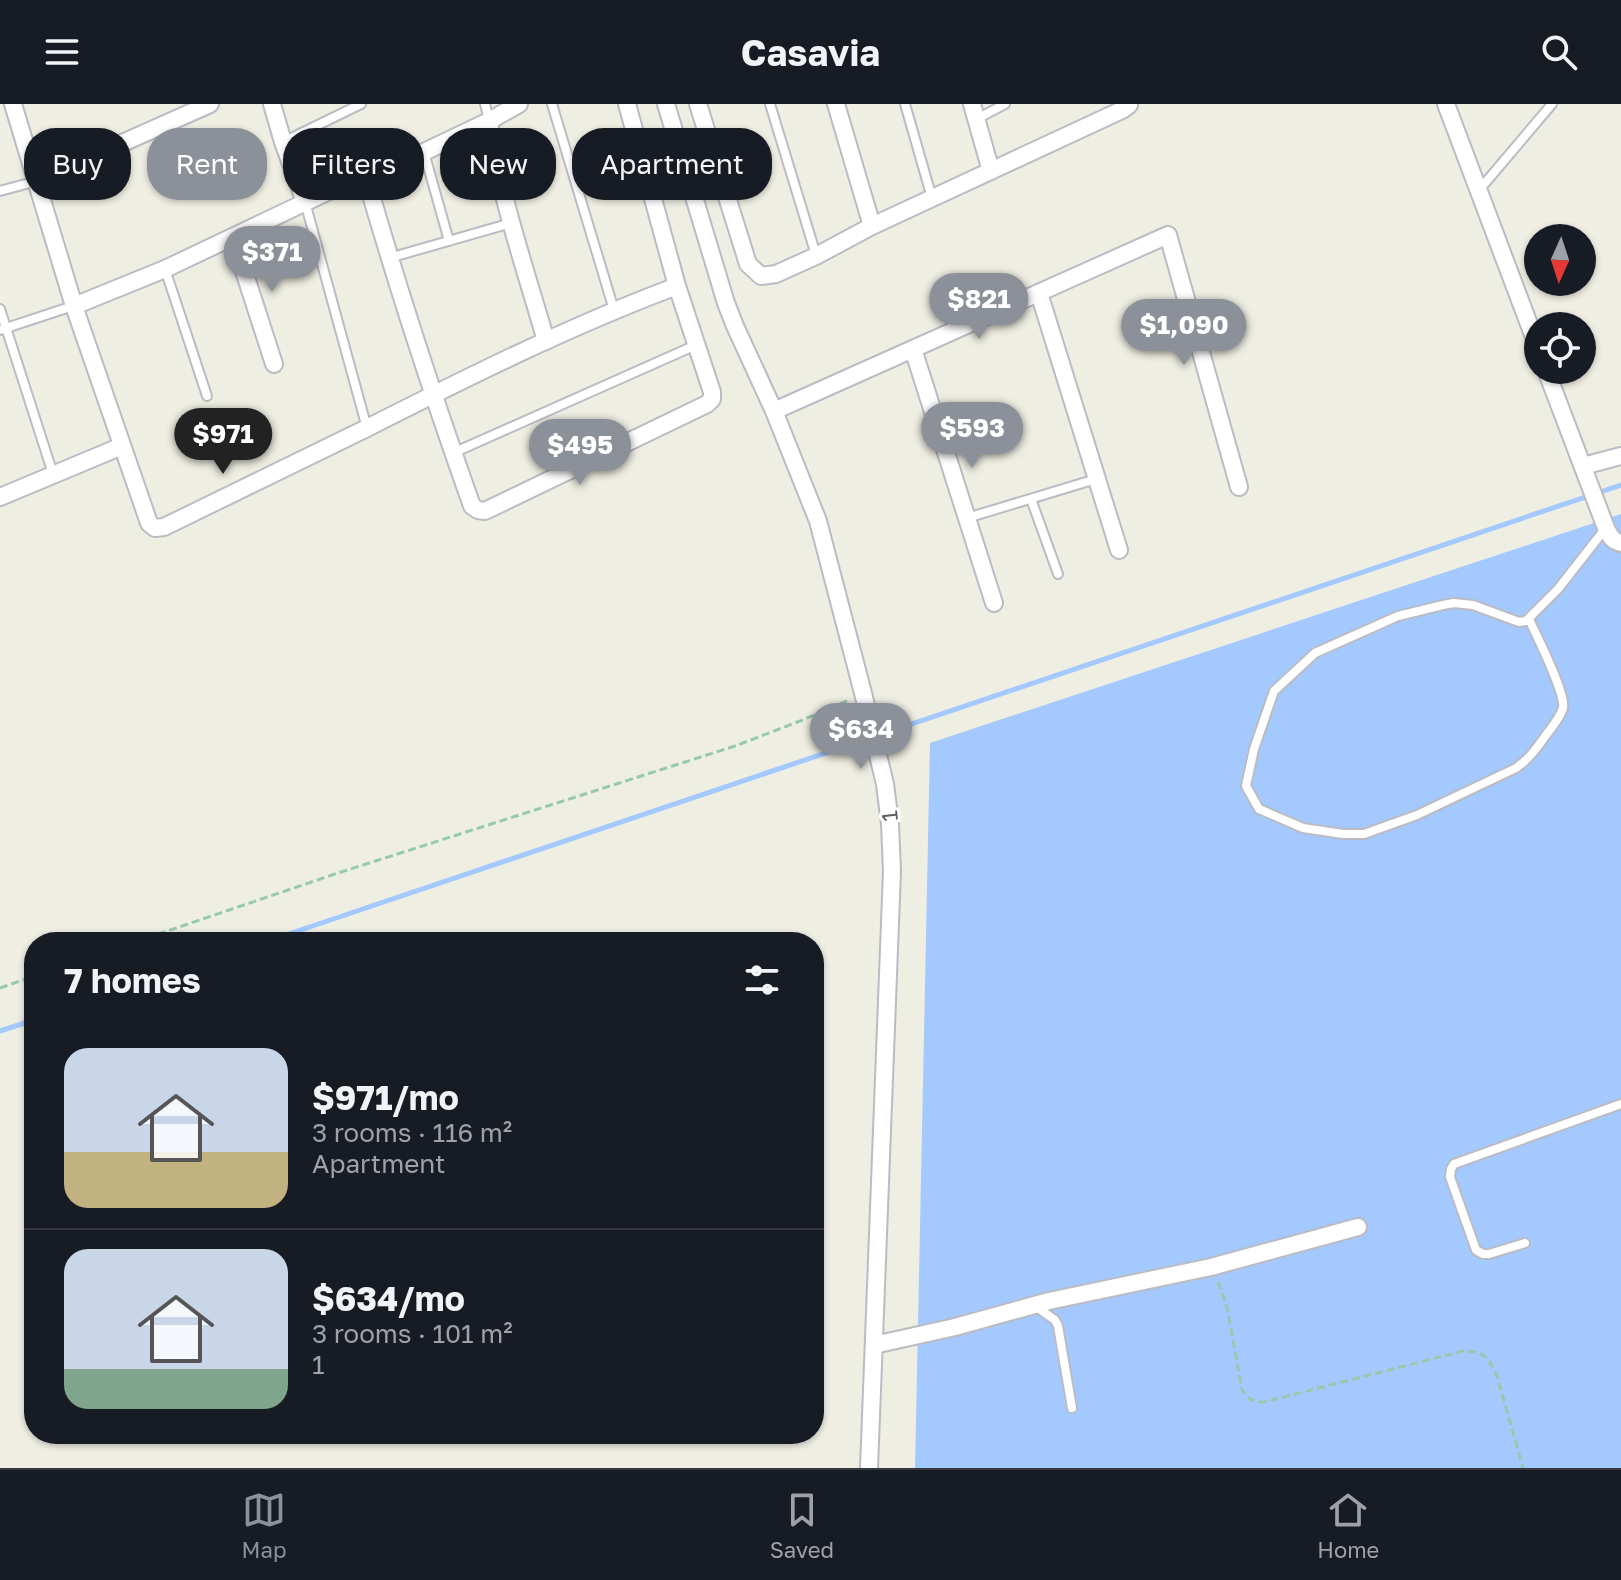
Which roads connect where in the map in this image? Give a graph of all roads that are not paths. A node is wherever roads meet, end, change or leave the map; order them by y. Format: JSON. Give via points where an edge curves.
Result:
{"nodes":[{"id":1,"x":13,"y":104,"type":"edge"},
{"id":2,"x":210,"y":104,"type":"edge"},
{"id":3,"x":272,"y":104,"type":"edge"},
{"id":4,"x":361,"y":104,"type":"edge"},
{"id":5,"x":485,"y":104,"type":"edge"},
{"id":6,"x":519,"y":104,"type":"edge"},
{"id":7,"x":552,"y":104,"type":"edge"},
{"id":8,"x":627,"y":104,"type":"edge"},
{"id":9,"x":666,"y":104,"type":"edge"},
{"id":10,"x":698,"y":104,"type":"edge"},
{"id":11,"x":770,"y":104,"type":"edge"},
{"id":12,"x":836,"y":104,"type":"edge"},
{"id":13,"x":905,"y":104,"type":"edge"},
{"id":14,"x":1005,"y":104,"type":"edge"},
{"id":15,"x":1446,"y":104,"type":"edge"},
{"id":16,"x":1552,"y":104,"type":"edge"},
{"id":17,"x":1129,"y":105,"type":"edge"},
{"id":18,"x":974,"y":112,"type":"edge"},
{"id":19,"x":489,"y":121,"type":"junction"},
{"id":20,"x":312,"y":128,"type":"edge"},
{"id":21,"x":24,"y":139,"type":"edge"},
{"id":22,"x":131,"y":139,"type":"edge"},
{"id":23,"x":283,"y":142,"type":"edge"},
{"id":24,"x":424,"y":152,"type":"joint"},
{"id":25,"x":991,"y":171,"type":"junction"},
{"id":26,"x":24,"y":185,"type":"edge"},
{"id":27,"x":1479,"y":190,"type":"junction"},
{"id":28,"x":0,"y":191,"type":"edge"},
{"id":29,"x":933,"y":199,"type":"junction"},
{"id":30,"x":43,"y":200,"type":"edge"},
{"id":31,"x":309,"y":200,"type":"edge"},
{"id":32,"x":372,"y":200,"type":"edge"},
{"id":33,"x":305,"y":202,"type":"junction"},
{"id":34,"x":512,"y":223,"type":"junction"},
{"id":35,"x":872,"y":226,"type":"junction"},
{"id":36,"x":233,"y":237,"type":"junction"},
{"id":37,"x":449,"y":241,"type":"junction"},
{"id":38,"x":816,"y":256,"type":"junction"},
{"id":39,"x":389,"y":258,"type":"junction"},
{"id":40,"x":165,"y":269,"type":"junction"},
{"id":41,"x":677,"y":286,"type":"junction"},
{"id":42,"x":1039,"y":293,"type":"junction"},
{"id":43,"x":74,"y":306,"type":"junction"},
{"id":44,"x":0,"y":309,"type":"edge"},
{"id":45,"x":614,"y":310,"type":"junction"},
{"id":46,"x":1525,"y":312,"type":"edge"},
{"id":47,"x":3,"y":329,"type":"edge"},
{"id":48,"x":546,"y":341,"type":"junction"},
{"id":49,"x":697,"y":344,"type":"junction"},
{"id":50,"x":913,"y":349,"type":"junction"},
{"id":51,"x":274,"y":364,"type":"dead end"},
{"id":52,"x":1551,"y":384,"type":"edge"},
{"id":53,"x":433,"y":394,"type":"junction"},
{"id":54,"x":207,"y":396,"type":"dead end"},
{"id":55,"x":774,"y":411,"type":"junction"},
{"id":56,"x":367,"y":428,"type":"junction"},
{"id":57,"x":122,"y":446,"type":"junction"},
{"id":58,"x":453,"y":453,"type":"junction"},
{"id":59,"x":1621,"y":456,"type":"edge"},
{"id":60,"x":1584,"y":470,"type":"junction"},
{"id":61,"x":54,"y":475,"type":"junction"},
{"id":62,"x":1097,"y":479,"type":"junction"},
{"id":63,"x":1239,"y":487,"type":"dead end"},
{"id":64,"x":0,"y":497,"type":"edge"},
{"id":65,"x":1031,"y":499,"type":"junction"},
{"id":66,"x":966,"y":518,"type":"junction"},
{"id":67,"x":1606,"y":528,"type":"junction"},
{"id":68,"x":1621,"y":543,"type":"edge"},
{"id":69,"x":1119,"y":550,"type":"dead end"},
{"id":70,"x":1058,"y":574,"type":"dead end"},
{"id":71,"x":994,"y":603,"type":"dead end"},
{"id":72,"x":1529,"y":619,"type":"junction"},
{"id":73,"x":1621,"y":1104,"type":"edge"},
{"id":74,"x":1358,"y":1227,"type":"dead end"},
{"id":75,"x":1525,"y":1243,"type":"dead end"},
{"id":76,"x":1034,"y":1305,"type":"junction"},
{"id":77,"x":874,"y":1345,"type":"junction"},
{"id":78,"x":1072,"y":1408,"type":"dead end"},
{"id":79,"x":869,"y":1468,"type":"edge"}],
"edges":[{"from":1,"to":21,"type":"street"},
{"from":2,"to":22,"type":"street"},
{"from":3,"to":23,"type":"street"},
{"from":4,"to":20,"type":"lane"},
{"from":5,"to":19,"type":"lane"},
{"from":6,"to":19,"type":"street"},
{"from":7,"to":45,"type":"lane"},
{"from":8,"to":41,"type":"street"},
{"from":9,"to":55,"type":"street","name":"1","via":[[726,303]]},
{"from":10,"to":38,"type":"street","via":[[748,264],[761,276]]},
{"from":11,"to":38,"type":"lane"},
{"from":12,"to":35,"type":"street"},
{"from":13,"to":29,"type":"lane"},
{"from":14,"to":18,"type":"lane"},
{"from":15,"to":27,"type":"street"},
{"from":16,"to":27,"type":"lane"},
{"from":17,"to":25,"type":"street"},
{"from":18,"to":25,"type":"street"},
{"from":19,"to":24,"type":"street"},
{"from":19,"to":34,"type":"street"},
{"from":24,"to":37,"type":"lane"},
{"from":25,"to":29,"type":"street"},
{"from":26,"to":28,"type":"lane"},
{"from":27,"to":46,"type":"street"},
{"from":29,"to":35,"type":"street"},
{"from":30,"to":43,"type":"street"},
{"from":31,"to":33,"type":"street"},
{"from":32,"to":39,"type":"street"},
{"from":33,"to":36,"type":"street"},
{"from":33,"to":56,"type":"lane"},
{"from":34,"to":37,"type":"lane"},
{"from":34,"to":48,"type":"street"},
{"from":35,"to":38,"type":"street"},
{"from":36,"to":40,"type":"street"},
{"from":36,"to":51,"type":"street"},
{"from":37,"to":39,"type":"lane"},
{"from":39,"to":53,"type":"street"},
{"from":40,"to":43,"type":"street"},
{"from":40,"to":54,"type":"lane"},
{"from":41,"to":45,"type":"street"},
{"from":41,"to":49,"type":"street"},
{"from":42,"to":50,"type":"street"},
{"from":42,"to":62,"type":"street"},
{"from":42,"to":63,"type":"street","via":[[1168,235]]},
{"from":43,"to":47,"type":"lane"},
{"from":43,"to":57,"type":"street"},
{"from":44,"to":47,"type":"lane"},
{"from":45,"to":48,"type":"street"},
{"from":47,"to":61,"type":"lane"},
{"from":48,"to":53,"type":"street"},
{"from":49,"to":58,"type":"lane"},
{"from":49,"to":58,"type":"street","via":[[712,392],[707,404],[485,511],[472,506]]},
{"from":50,"to":55,"type":"street"},
{"from":50,"to":66,"type":"street"},
{"from":52,"to":60,"type":"street"},
{"from":53,"to":56,"type":"street"},
{"from":53,"to":58,"type":"street"},
{"from":55,"to":77,"type":"street","name":"1","via":[[818,521],[885,784],[890,824]]},
{"from":56,"to":57,"type":"street","via":[[155,528]]},
{"from":57,"to":61,"type":"street"},
{"from":59,"to":60,"type":"street"},
{"from":60,"to":67,"type":"street"},
{"from":61,"to":64,"type":"street"},
{"from":62,"to":65,"type":"lane"},
{"from":62,"to":69,"type":"street"},
{"from":65,"to":66,"type":"lane"},
{"from":65,"to":70,"type":"lane"},
{"from":66,"to":71,"type":"street"},
{"from":67,"to":68,"type":"street"},
{"from":67,"to":72,"type":"lane"},
{"from":72,"to":72,"type":"lane","via":[[1519,622],[1454,603],[1398,616],[1315,653],[1274,691],[1246,786],[1259,809],[1303,828],[1364,834],[1516,768],[1560,716],[1563,701]]},
{"from":73,"to":75,"type":"lane","via":[[1454,1164],[1450,1177],[1476,1250],[1489,1254]]},
{"from":74,"to":76,"type":"street","via":[[1211,1267]]},
{"from":76,"to":77,"type":"street"},
{"from":76,"to":78,"type":"lane","via":[[1058,1326]]},
{"from":77,"to":79,"type":"street","name":"1"}]}
